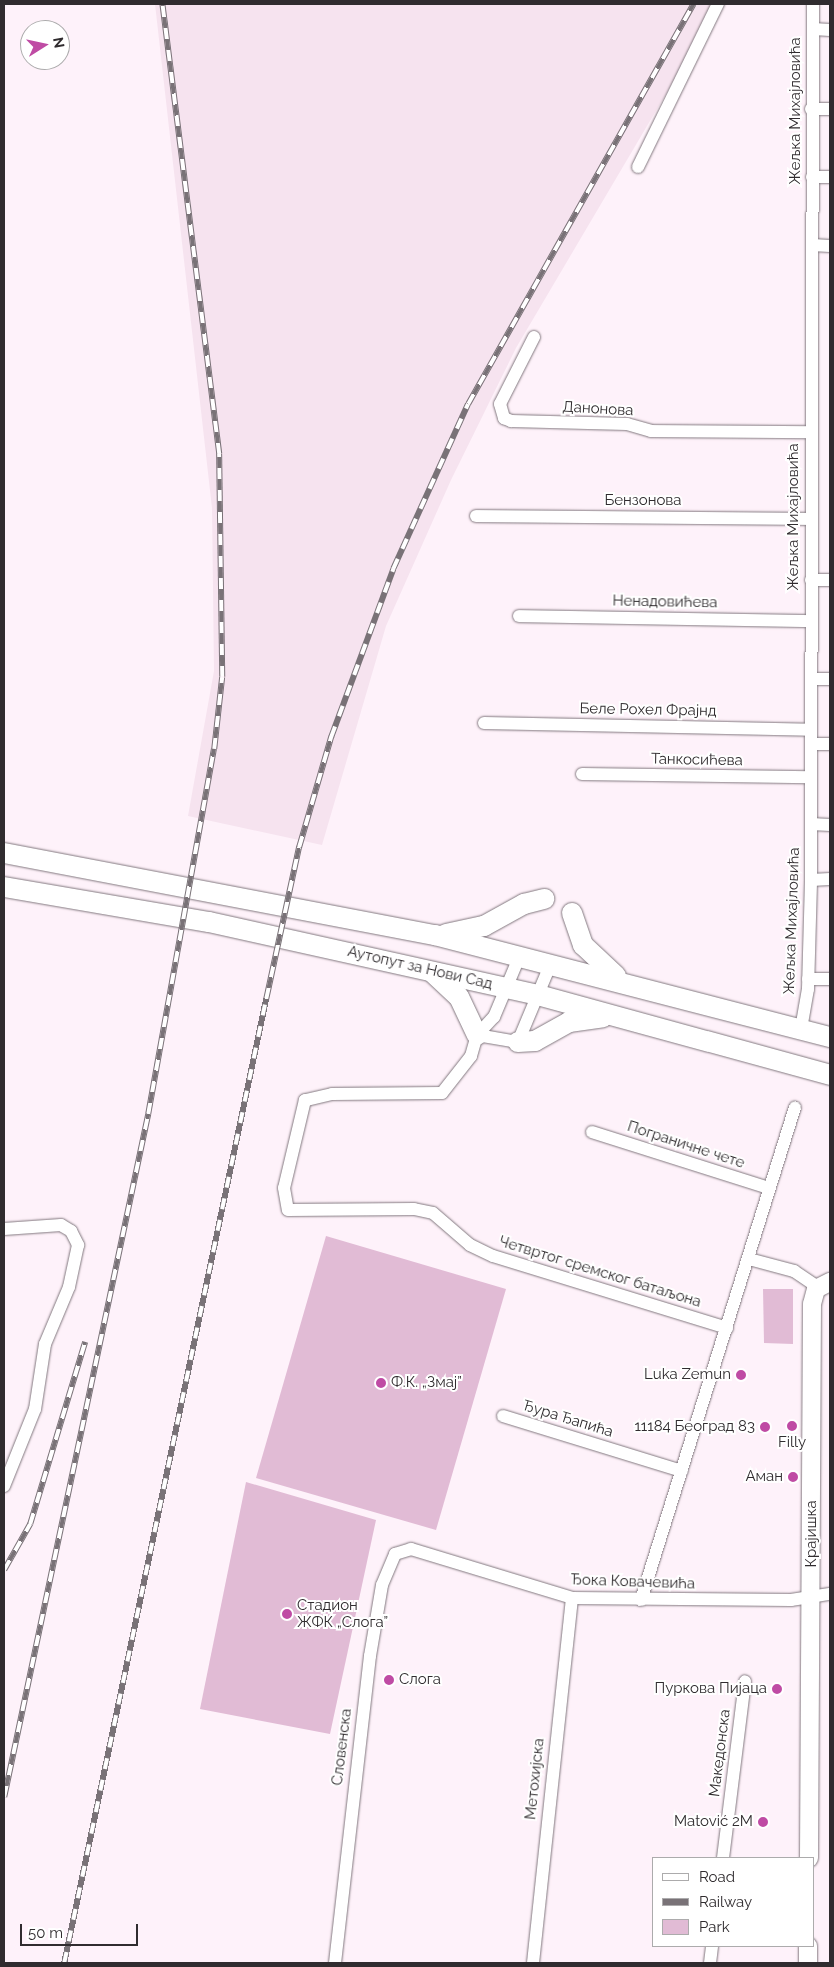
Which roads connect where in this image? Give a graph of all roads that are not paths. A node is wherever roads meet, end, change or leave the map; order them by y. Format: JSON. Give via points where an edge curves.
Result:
{"nodes":[{"id":1,"x":718,"y":4,"type":"edge"},
{"id":2,"x":814,"y":4,"type":"edge"},
{"id":3,"x":813,"y":29,"type":"junction"},
{"id":4,"x":830,"y":30,"type":"edge"},
{"id":5,"x":811,"y":108,"type":"junction"},
{"id":6,"x":830,"y":108,"type":"edge"},
{"id":7,"x":638,"y":167,"type":"dead end"},
{"id":8,"x":830,"y":177,"type":"edge"},
{"id":9,"x":812,"y":178,"type":"junction"},
{"id":10,"x":812,"y":245,"type":"junction"},
{"id":11,"x":830,"y":246,"type":"edge"},
{"id":12,"x":534,"y":337,"type":"dead end"},
{"id":13,"x":810,"y":432,"type":"junction"},
{"id":14,"x":476,"y":516,"type":"dead end"},
{"id":15,"x":810,"y":519,"type":"junction"},
{"id":16,"x":811,"y":580,"type":"junction"},
{"id":17,"x":830,"y":580,"type":"edge"},
{"id":18,"x":519,"y":616,"type":"dead end"},
{"id":19,"x":811,"y":621,"type":"junction"},
{"id":20,"x":812,"y":679,"type":"junction"},
{"id":21,"x":830,"y":679,"type":"edge"},
{"id":22,"x":484,"y":723,"type":"dead end"},
{"id":23,"x":811,"y":730,"type":"junction"},
{"id":24,"x":811,"y":744,"type":"junction"},
{"id":25,"x":830,"y":744,"type":"edge"},
{"id":26,"x":582,"y":774,"type":"dead end"},
{"id":27,"x":811,"y":777,"type":"junction"},
{"id":28,"x":811,"y":824,"type":"junction"},
{"id":29,"x":830,"y":825,"type":"edge"},
{"id":30,"x":4,"y":853,"type":"edge"},
{"id":31,"x":830,"y":879,"type":"edge"},
{"id":32,"x":811,"y":880,"type":"junction"},
{"id":33,"x":4,"y":886,"type":"edge"},
{"id":34,"x":544,"y":899,"type":"dead end"},
{"id":35,"x":572,"y":913,"type":"dead end"},
{"id":36,"x":435,"y":935,"type":"junction"},
{"id":37,"x":520,"y":955,"type":"junction"},
{"id":38,"x":551,"y":963,"type":"junction"},
{"id":39,"x":427,"y":970,"type":"junction"},
{"id":40,"x":808,"y":979,"type":"junction"},
{"id":41,"x":830,"y":979,"type":"edge"},
{"id":42,"x":624,"y":981,"type":"junction"},
{"id":43,"x":508,"y":988,"type":"junction"},
{"id":44,"x":538,"y":995,"type":"junction"},
{"id":45,"x":620,"y":1016,"type":"junction"},
{"id":46,"x":801,"y":1029,"type":"junction"},
{"id":47,"x":477,"y":1035,"type":"junction"},
{"id":48,"x":830,"y":1037,"type":"edge"},
{"id":49,"x":518,"y":1042,"type":"junction"},
{"id":50,"x":830,"y":1076,"type":"edge"},
{"id":51,"x":795,"y":1107,"type":"dead end"},
{"id":52,"x":592,"y":1132,"type":"dead end"},
{"id":53,"x":770,"y":1188,"type":"junction"},
{"id":54,"x":4,"y":1228,"type":"edge"},
{"id":55,"x":749,"y":1259,"type":"junction"},
{"id":56,"x":824,"y":1284,"type":"edge"},
{"id":57,"x":727,"y":1328,"type":"junction"},
{"id":58,"x":503,"y":1416,"type":"dead end"},
{"id":59,"x":682,"y":1470,"type":"junction"},
{"id":60,"x":4,"y":1486,"type":"edge"},
{"id":61,"x":411,"y":1549,"type":"joint"},
{"id":62,"x":830,"y":1594,"type":"edge"},
{"id":63,"x":572,"y":1598,"type":"junction"},
{"id":64,"x":812,"y":1598,"type":"junction"},
{"id":65,"x":641,"y":1600,"type":"junction"},
{"id":66,"x":745,"y":1681,"type":"dead end"},
{"id":67,"x":723,"y":1857,"type":"edge"},
{"id":68,"x":809,"y":1857,"type":"edge"},
{"id":69,"x":712,"y":1947,"type":"edge"},
{"id":70,"x":808,"y":1947,"type":"edge"},
{"id":71,"x":335,"y":1963,"type":"edge"},
{"id":72,"x":533,"y":1963,"type":"edge"},
{"id":73,"x":710,"y":1963,"type":"edge"},
{"id":74,"x":808,"y":1963,"type":"edge"}],
"edges":[{"from":1,"to":7,"type":"street"},
{"from":2,"to":3,"type":"street","name":"Жељка Михајловића"},
{"from":3,"to":4,"type":"street"},
{"from":3,"to":5,"type":"street","name":"Жељка Михајловића"},
{"from":5,"to":6,"type":"street"},
{"from":5,"to":9,"type":"street","name":"Жељка Михајловића"},
{"from":8,"to":9,"type":"street"},
{"from":9,"to":10,"type":"street","name":"Жељка Михајловића"},
{"from":10,"to":11,"type":"street"},
{"from":10,"to":13,"type":"street","name":"Жељка Михајловића"},
{"from":12,"to":13,"type":"street","name":"Данонова","via":[[500,404],[504,418],[511,421],[627,424],[651,431]]},
{"from":13,"to":15,"type":"street","name":"Жељка Михајловића"},
{"from":14,"to":15,"type":"street","name":"Бензонова"},
{"from":15,"to":16,"type":"street","name":"Жељка Михајловића"},
{"from":16,"to":17,"type":"street"},
{"from":16,"to":19,"type":"street","name":"Жељка Михајловића"},
{"from":18,"to":19,"type":"street","name":"Ненадовићева"},
{"from":19,"to":20,"type":"street","name":"Жељка Михајловића"},
{"from":20,"to":21,"type":"street"},
{"from":20,"to":23,"type":"street","name":"Жељка Михајловића"},
{"from":22,"to":23,"type":"street","name":"Беле Рохел Фрајнд"},
{"from":23,"to":24,"type":"street","name":"Жељка Михајловића"},
{"from":24,"to":25,"type":"street"},
{"from":24,"to":27,"type":"street","name":"Жељка Михајловића"},
{"from":26,"to":27,"type":"street","name":"Танкосићева"},
{"from":27,"to":28,"type":"street","name":"Жељка Михајловића"},
{"from":28,"to":29,"type":"street"},
{"from":28,"to":32,"type":"street","name":"Жељка Михајловића"},
{"from":30,"to":36,"type":"main road"},
{"from":31,"to":32,"type":"street"},
{"from":32,"to":40,"type":"street","name":"Жељка Михајловића"},
{"from":33,"to":39,"type":"main road","name":"Аутопут за Нови Сад","via":[[208,922]]},
{"from":34,"to":36,"type":"main road","via":[[524,904],[478,928]]},
{"from":35,"to":42,"type":"main road","via":[[592,957]]},
{"from":36,"to":37,"type":"main road"},
{"from":37,"to":38,"type":"main road"},
{"from":37,"to":43,"type":"street"},
{"from":38,"to":42,"type":"main road"},
{"from":38,"to":44,"type":"street"},
{"from":39,"to":43,"type":"main road","name":"Аутопут за Нови Сад"},
{"from":39,"to":47,"type":"main road","via":[[459,997]]},
{"from":40,"to":41,"type":"street"},
{"from":40,"to":46,"type":"street","name":"Жељка Михајловића"},
{"from":42,"to":46,"type":"main road"},
{"from":43,"to":44,"type":"main road","name":"Аутопут за Нови Сад"},
{"from":43,"to":47,"type":"street","via":[[494,1017]]},
{"from":44,"to":45,"type":"main road","name":"Аутопут за Нови Сад"},
{"from":44,"to":49,"type":"street"},
{"from":45,"to":49,"type":"main road","via":[[578,1019],[535,1042]]},
{"from":45,"to":50,"type":"main road","name":"Аутопут за Нови Сад"},
{"from":46,"to":48,"type":"main road"},
{"from":47,"to":49,"type":"street"},
{"from":47,"to":57,"type":"street","name":"Четвртог сремског батаљона","via":[[471,1056],[442,1093],[332,1094],[305,1100],[284,1188],[288,1210],[414,1209],[433,1213],[470,1245],[492,1256]]},
{"from":51,"to":53,"type":"street"},
{"from":52,"to":53,"type":"street","name":"Пограничне чете"},
{"from":53,"to":55,"type":"street"},
{"from":54,"to":60,"type":"street","via":[[60,1225],[71,1231],[78,1245],[69,1287],[45,1344],[35,1409]]},
{"from":55,"to":56,"type":"street","name":"Крајишка","via":[[794,1271]]},
{"from":55,"to":57,"type":"street"},
{"from":56,"to":64,"type":"main road","name":"Крајишка","via":[[812,1304]]},
{"from":57,"to":59,"type":"street"},
{"from":58,"to":59,"type":"street","name":"Ђура Ђапића"},
{"from":59,"to":65,"type":"street"},
{"from":61,"to":63,"type":"street","name":"Ђока Ковачевића"},
{"from":61,"to":71,"type":"street","name":"Словенска","via":[[395,1554],[382,1585],[361,1727]]},
{"from":62,"to":64,"type":"street","name":"Ђока Ковачевића"},
{"from":63,"to":65,"type":"street","name":"Ђока Ковачевића"},
{"from":63,"to":72,"type":"street","name":"Метохијска"},
{"from":64,"to":65,"type":"street","name":"Ђока Ковачевића"},
{"from":64,"to":68,"type":"main road","name":"Крајишка"},
{"from":66,"to":67,"type":"street","name":"Македонска"},
{"from":69,"to":73,"type":"street"},
{"from":70,"to":74,"type":"main road"}]}
